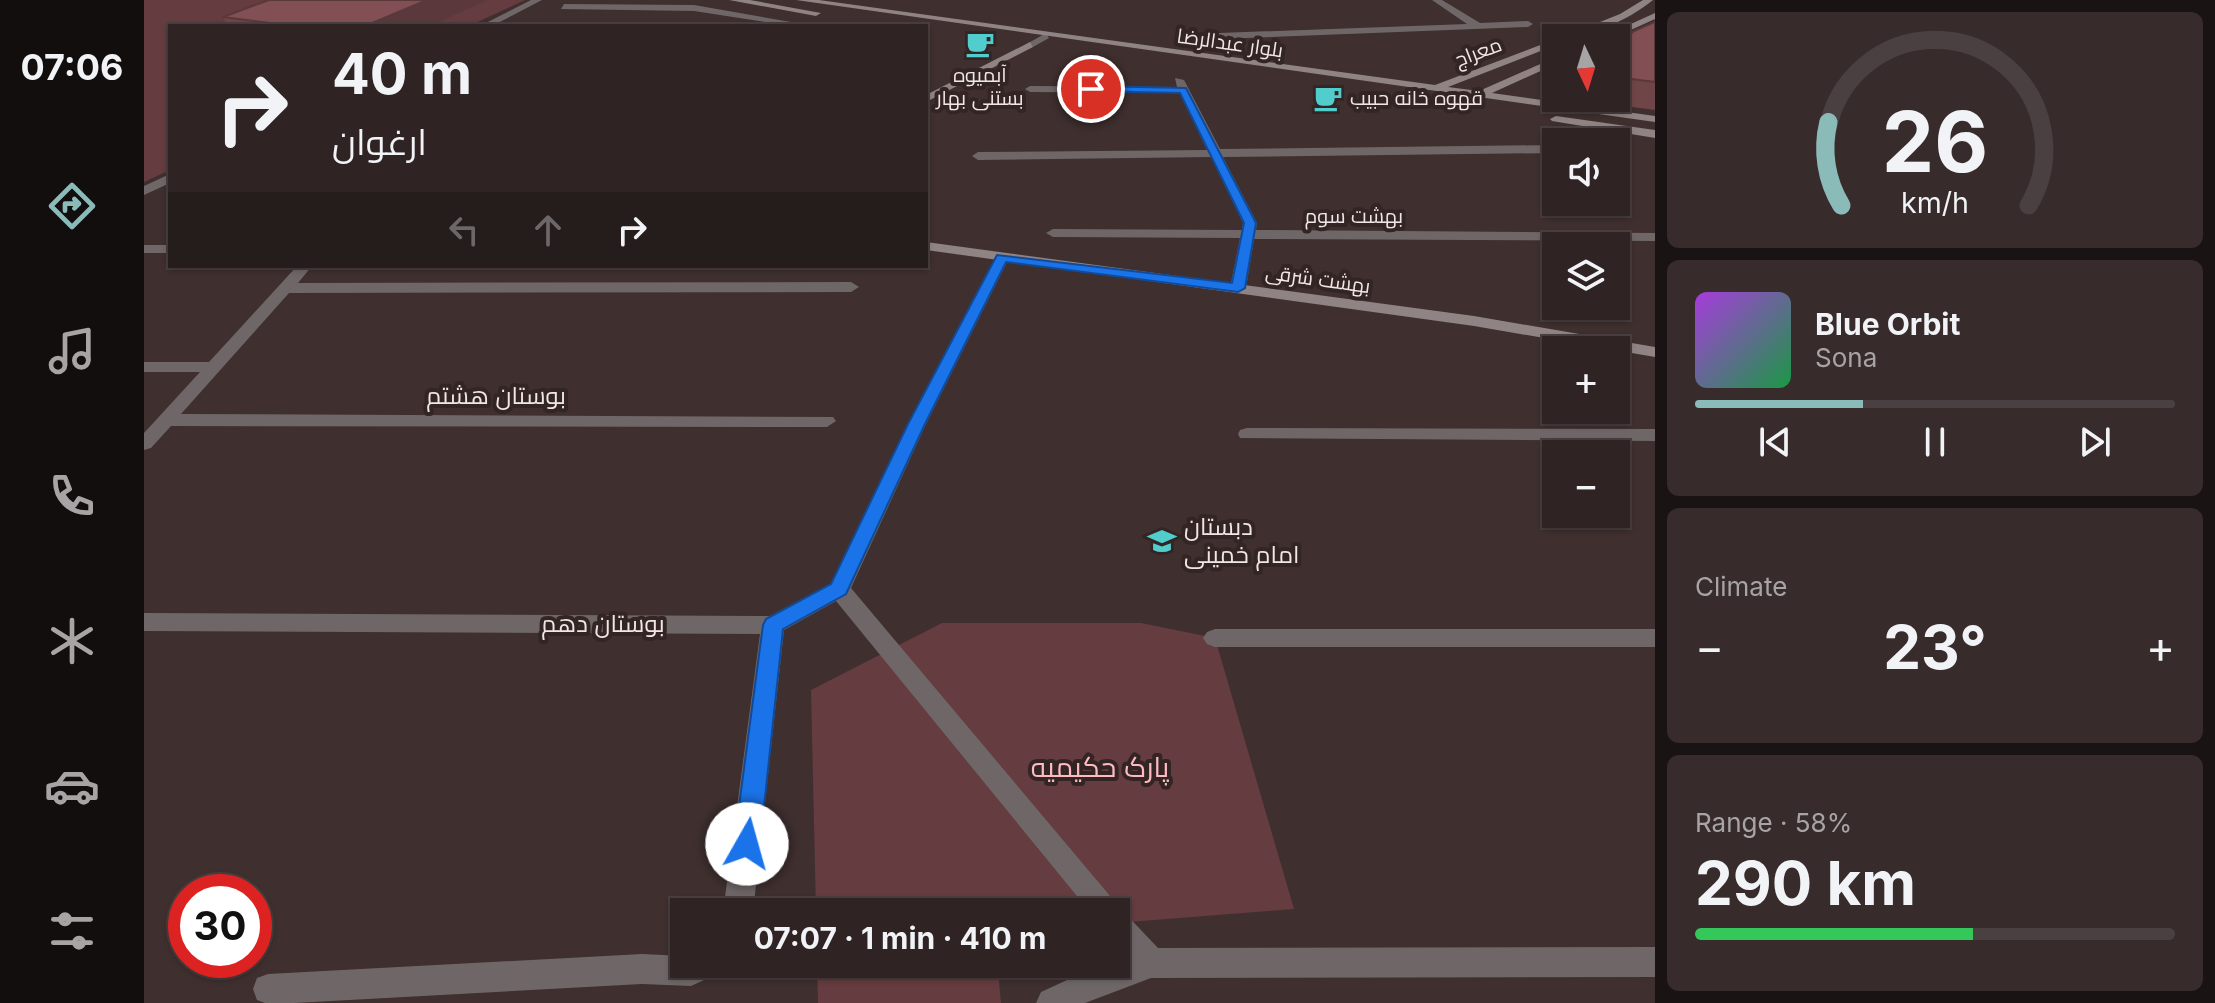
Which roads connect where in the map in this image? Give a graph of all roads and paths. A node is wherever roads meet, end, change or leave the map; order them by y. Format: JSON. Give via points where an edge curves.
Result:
{"nodes":[{"id":1,"x":538,"y":0,"type":"edge"},
{"id":2,"x":733,"y":0,"type":"edge"},
{"id":3,"x":800,"y":0,"type":"edge"},
{"id":4,"x":1436,"y":0,"type":"edge"},
{"id":5,"x":1649,"y":0,"type":"edge"},
{"id":6,"x":564,"y":7,"type":"dead end"},
{"id":7,"x":1655,"y":16,"type":"edge"},
{"id":8,"x":489,"y":24,"type":"edge"},
{"id":9,"x":783,"y":24,"type":"edge"},
{"id":10,"x":889,"y":24,"type":"edge"},
{"id":11,"x":1528,"y":24,"type":"dead end"},
{"id":12,"x":1602,"y":24,"type":"edge"},
{"id":13,"x":1478,"y":26,"type":"junction"},
{"id":14,"x":1630,"y":27,"type":"edge"},
{"id":15,"x":928,"y":30,"type":"edge"},
{"id":16,"x":1193,"y":37,"type":"dead end"},
{"id":17,"x":1000,"y":41,"type":"dead end"},
{"id":18,"x":1046,"y":42,"type":"junction"},
{"id":19,"x":1015,"y":43,"type":"dead end"},
{"id":20,"x":1030,"y":45,"type":"junction"},
{"id":21,"x":1542,"y":47,"type":"edge"},
{"id":22,"x":1542,"y":66,"type":"edge"},
{"id":23,"x":1276,"y":79,"type":"dead end"},
{"id":24,"x":1436,"y":88,"type":"junction"},
{"id":25,"x":1030,"y":89,"type":"dead end"},
{"id":26,"x":1480,"y":94,"type":"junction"},
{"id":27,"x":928,"y":98,"type":"edge"},
{"id":28,"x":1415,"y":98,"type":"junction"},
{"id":29,"x":1443,"y":103,"type":"dead end"},
{"id":30,"x":1457,"y":105,"type":"dead end"},
{"id":31,"x":1549,"y":118,"type":"dead end"},
{"id":32,"x":1655,"y":119,"type":"edge"},
{"id":33,"x":1655,"y":134,"type":"edge"},
{"id":34,"x":1542,"y":149,"type":"edge"},
{"id":35,"x":1214,"y":153,"type":"junction"},
{"id":36,"x":978,"y":156,"type":"dead end"},
{"id":37,"x":168,"y":179,"type":"edge"},
{"id":38,"x":144,"y":191,"type":"edge"},
{"id":39,"x":1053,"y":233,"type":"dead end"},
{"id":40,"x":1250,"y":236,"type":"junction"},
{"id":41,"x":1655,"y":237,"type":"edge"},
{"id":42,"x":928,"y":246,"type":"edge"},
{"id":43,"x":144,"y":249,"type":"edge"},
{"id":44,"x":168,"y":249,"type":"edge"},
{"id":45,"x":1002,"y":258,"type":"junction"},
{"id":46,"x":303,"y":268,"type":"edge"},
{"id":47,"x":851,"y":287,"type":"dead end"},
{"id":48,"x":285,"y":288,"type":"junction"},
{"id":49,"x":1238,"y":288,"type":"junction"},
{"id":50,"x":1655,"y":352,"type":"edge"},
{"id":51,"x":144,"y":367,"type":"edge"},
{"id":52,"x":213,"y":367,"type":"junction"},
{"id":53,"x":165,"y":420,"type":"junction"},
{"id":54,"x":827,"y":421,"type":"dead end"},
{"id":55,"x":1247,"y":434,"type":"dead end"},
{"id":56,"x":1655,"y":435,"type":"edge"},
{"id":57,"x":144,"y":444,"type":"edge"},
{"id":58,"x":839,"y":589,"type":"junction"},
{"id":59,"x":144,"y":622,"type":"edge"},
{"id":60,"x":773,"y":625,"type":"junction"},
{"id":61,"x":1215,"y":638,"type":"dead end"},
{"id":62,"x":1655,"y":638,"type":"edge"},
{"id":63,"x":740,"y":898,"type":"edge"},
{"id":64,"x":1096,"y":898,"type":"edge"},
{"id":65,"x":1130,"y":938,"type":"edge"},
{"id":66,"x":1655,"y":962,"type":"edge"},
{"id":67,"x":1151,"y":963,"type":"junction"},
{"id":68,"x":670,"y":970,"type":"edge"},
{"id":69,"x":268,"y":989,"type":"dead end"},
{"id":70,"x":1052,"y":1003,"type":"edge"}],
"edges":[{"from":1,"to":8,"type":"street"},
{"from":2,"to":10,"type":"main road"},
{"from":3,"to":18,"type":"main road","name":"بلوار عبدالرضا"},
{"from":4,"to":13,"type":"street"},
{"from":5,"to":12,"type":"main road"},
{"from":6,"to":9,"type":"street","via":[[694,8]]},
{"from":7,"to":14,"type":"main road"},
{"from":11,"to":13,"type":"street"},
{"from":13,"to":16,"type":"street"},
{"from":15,"to":17,"type":"main road"},
{"from":18,"to":20,"type":"main road","name":"بلوار عبدالرضا"},
{"from":18,"to":24,"type":"main road","name":"بلوار عبدالرضا"},
{"from":19,"to":20,"type":"main road","name":"بلوار عبدالرضا"},
{"from":20,"to":27,"type":"main road"},
{"from":21,"to":24,"type":"main road","name":"معراج"},
{"from":22,"to":26,"type":"main road","name":"معراج"},
{"from":23,"to":28,"type":"main road","name":"بلوار عبدالرضا"},
{"from":24,"to":26,"type":"main road","name":"بلوار عبدالرضا"},
{"from":24,"to":28,"type":"main road","name":"معراج"},
{"from":25,"to":35,"type":"street","via":[[1181,85]]},
{"from":26,"to":30,"type":"main road","name":"معراج"},
{"from":26,"to":32,"type":"main road","name":"بلوار عبدالرضا"},
{"from":28,"to":29,"type":"main road","name":"بلوار عبدالرضا"},
{"from":31,"to":33,"type":"main road"},
{"from":34,"to":35,"type":"street"},
{"from":35,"to":36,"type":"street"},
{"from":35,"to":40,"type":"street","via":[[1250,223]]},
{"from":37,"to":38,"type":"street"},
{"from":39,"to":40,"type":"street","name":"بهشت سوم"},
{"from":40,"to":41,"type":"street","name":"بهشت سوم"},
{"from":40,"to":49,"type":"street"},
{"from":42,"to":45,"type":"main road","name":"بهشت شرقی"},
{"from":43,"to":44,"type":"street"},
{"from":45,"to":49,"type":"main road","name":"بهشت شرقی"},
{"from":45,"to":58,"type":"street"},
{"from":46,"to":48,"type":"street"},
{"from":47,"to":48,"type":"street"},
{"from":48,"to":52,"type":"street"},
{"from":49,"to":50,"type":"main road","name":"بهشت شرقی"},
{"from":51,"to":52,"type":"street"},
{"from":52,"to":53,"type":"street"},
{"from":53,"to":54,"type":"street","name":"بوستان هشتم"},
{"from":53,"to":57,"type":"street"},
{"from":55,"to":56,"type":"street"},
{"from":58,"to":60,"type":"street"},
{"from":58,"to":64,"type":"street"},
{"from":59,"to":60,"type":"street","name":"بوستان دهم"},
{"from":60,"to":63,"type":"street"},
{"from":61,"to":62,"type":"street"},
{"from":65,"to":67,"type":"street"},
{"from":66,"to":67,"type":"street"},
{"from":67,"to":70,"type":"street"},
{"from":68,"to":69,"type":"street"}]}
